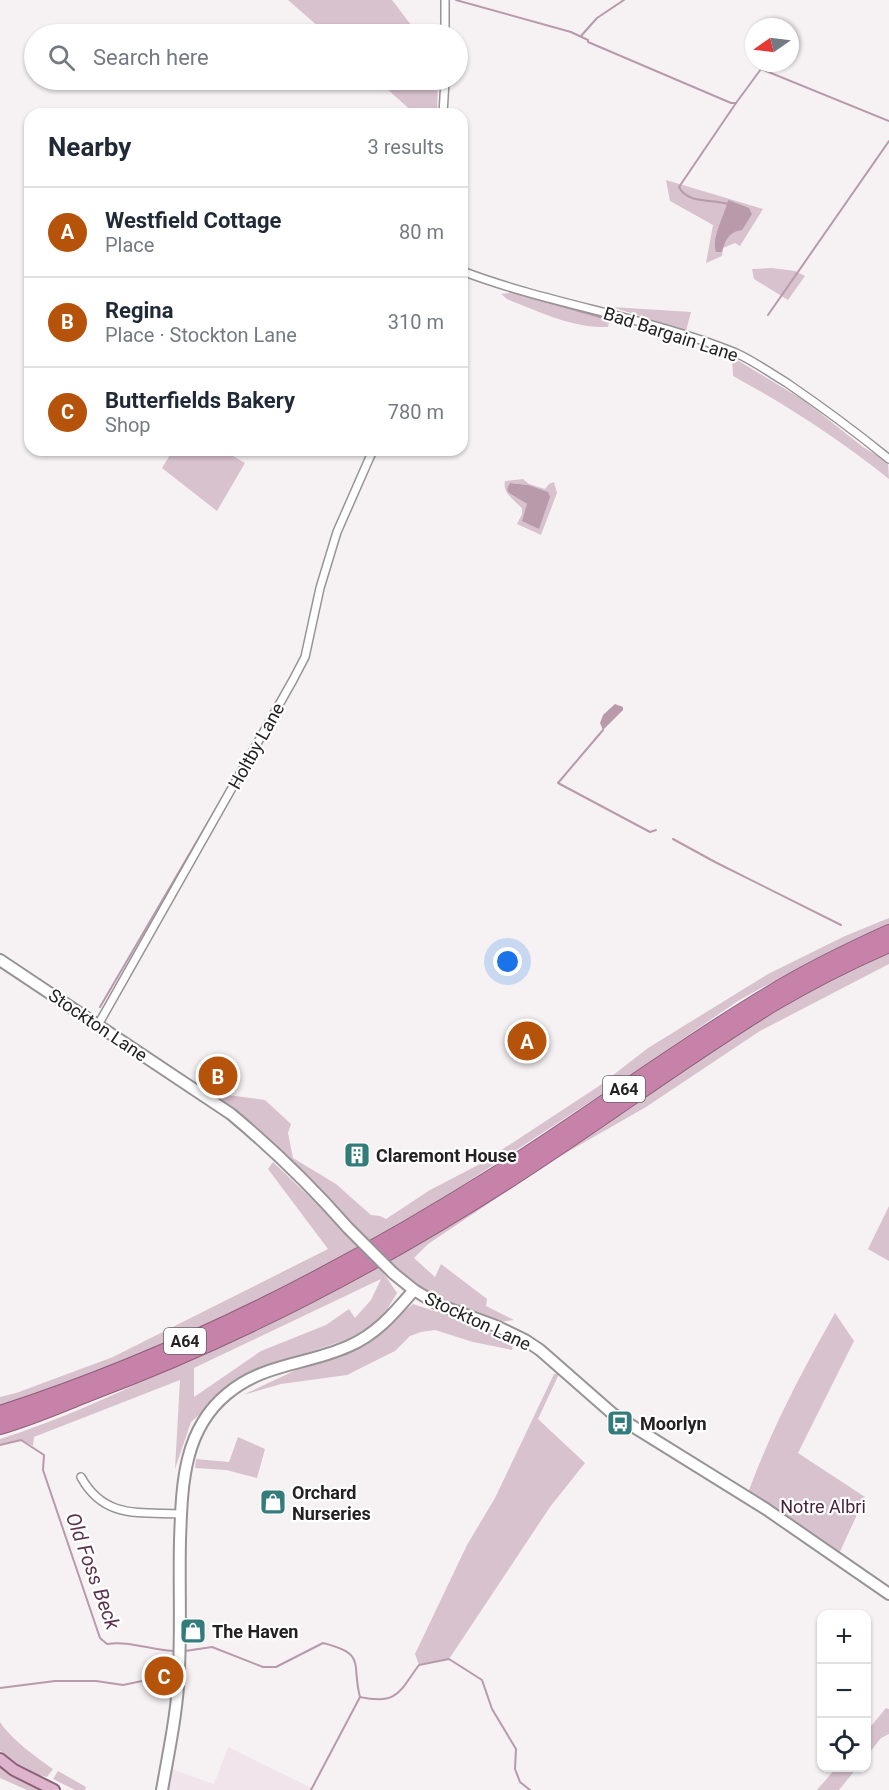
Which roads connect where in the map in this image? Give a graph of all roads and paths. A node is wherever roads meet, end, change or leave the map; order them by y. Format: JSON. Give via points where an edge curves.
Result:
{"nodes":[{"id":1,"x":445,"y":0,"type":"edge"},
{"id":2,"x":445,"y":24,"type":"edge"},
{"id":3,"x":444,"y":90,"type":"edge"},
{"id":4,"x":443,"y":108,"type":"edge"},
{"id":5,"x":468,"y":273,"type":"edge"},
{"id":6,"x":370,"y":456,"type":"edge"},
{"id":7,"x":889,"y":459,"type":"edge"},
{"id":8,"x":889,"y":932,"type":"edge"},
{"id":9,"x":889,"y":945,"type":"edge"},
{"id":10,"x":0,"y":960,"type":"edge"},
{"id":11,"x":98,"y":1025,"type":"junction"},
{"id":12,"x":414,"y":1290,"type":"junction"},
{"id":13,"x":0,"y":1413,"type":"edge"},
{"id":14,"x":0,"y":1427,"type":"edge"},
{"id":15,"x":81,"y":1478,"type":"dead end"},
{"id":16,"x":181,"y":1514,"type":"junction"},
{"id":17,"x":889,"y":1594,"type":"edge"},
{"id":18,"x":0,"y":1759,"type":"edge"},
{"id":19,"x":54,"y":1790,"type":"edge"},
{"id":20,"x":162,"y":1790,"type":"edge"}],
"edges":[{"from":1,"to":2,"type":"street"},
{"from":3,"to":4,"type":"street"},
{"from":5,"to":7,"type":"street","name":"Bad Bargain Lane","via":[[685,335],[737,354],[804,395]]},
{"from":6,"to":11,"type":"street","name":"Holtby Lane","via":[[337,532],[305,657]]},
{"from":8,"to":13,"type":"highway","number":"A64","via":[[769,993],[500,1172],[391,1238],[254,1310],[116,1370]]},
{"from":9,"to":14,"type":"highway","number":"A64","via":[[778,1001],[508,1181],[398,1248],[188,1353]]},
{"from":10,"to":11,"type":"street","name":"Stockton Lane"},
{"from":11,"to":12,"type":"street","name":"Stockton Lane","bridge":true,"via":[[231,1114]]},
{"from":12,"to":16,"type":"street","via":[[366,1338],[258,1374],[226,1394],[207,1416],[190,1450]]},
{"from":12,"to":17,"type":"street","name":"Stockton Lane","via":[[439,1305],[525,1340],[613,1414],[766,1509]]},
{"from":15,"to":16,"type":"street","via":[[93,1496],[109,1507]]},
{"from":16,"to":20,"type":"street","via":[[178,1686]]},
{"from":18,"to":19,"type":"main road"}]}
